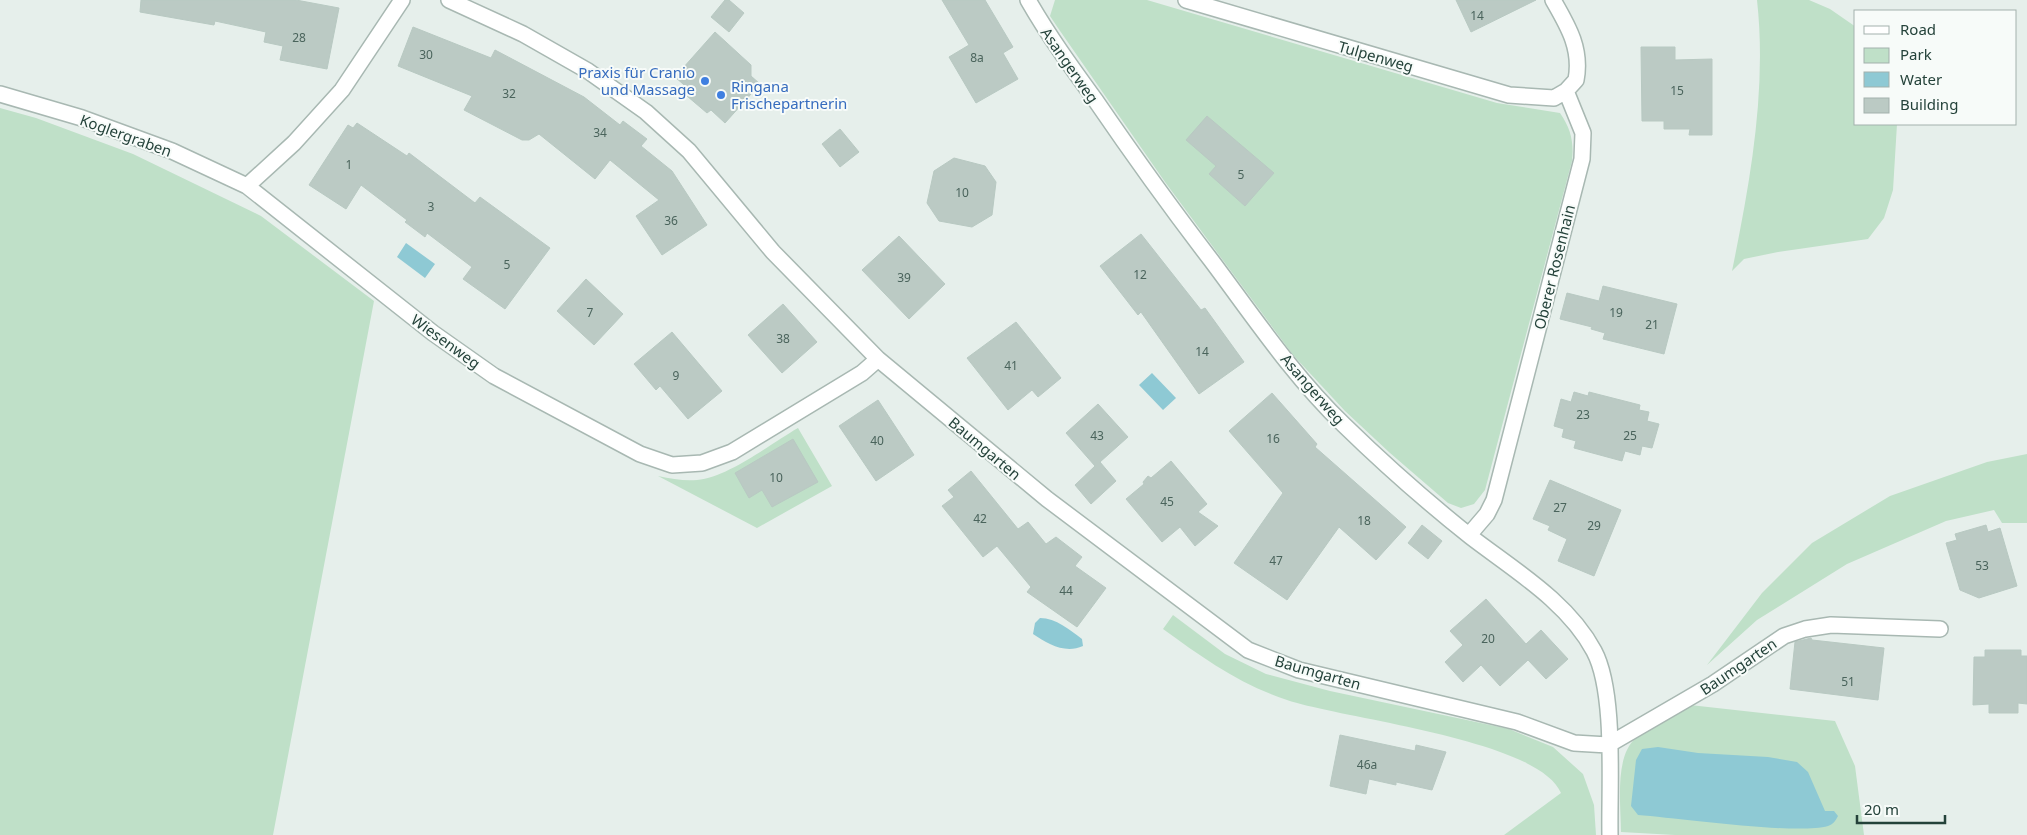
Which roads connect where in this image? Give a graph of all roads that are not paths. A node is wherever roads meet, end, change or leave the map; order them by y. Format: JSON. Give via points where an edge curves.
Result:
{"nodes":[{"id":1,"x":402,"y":0,"type":"edge"},
{"id":2,"x":449,"y":0,"type":"edge"},
{"id":3,"x":1028,"y":0,"type":"edge"},
{"id":4,"x":1186,"y":0,"type":"edge"},
{"id":5,"x":1553,"y":0,"type":"edge"},
{"id":6,"x":1566,"y":91,"type":"junction"},
{"id":7,"x":0,"y":94,"type":"edge"},
{"id":8,"x":247,"y":186,"type":"junction"},
{"id":9,"x":878,"y":359,"type":"junction"},
{"id":10,"x":1469,"y":535,"type":"junction"},
{"id":11,"x":1940,"y":629,"type":"dead end"},
{"id":12,"x":1608,"y":745,"type":"junction"},
{"id":13,"x":1610,"y":835,"type":"edge"}],
"edges":[{"from":1,"to":8,"type":"street","via":[[342,90],[294,143]]},
{"from":2,"to":9,"type":"street","name":"Baumgarten","via":[[523,34],[588,71],[646,112],[689,151],[773,252]]},
{"from":3,"to":10,"type":"street","name":"Asangerweg","via":[[1156,188],[1286,360],[1342,423]]},
{"from":4,"to":6,"type":"street","name":"Tulpenweg","via":[[1509,95],[1554,98]]},
{"from":5,"to":6,"type":"street","via":[[1566,22],[1578,55],[1576,80]]},
{"from":6,"to":10,"type":"street","name":"Oberer Rosenhain","via":[[1583,133],[1582,159],[1494,500]]},
{"from":7,"to":8,"type":"street","name":"Koglergraben","via":[[82,118],[163,148]]},
{"from":8,"to":9,"type":"street","name":"Wiesenweg","via":[[433,333],[494,376],[640,454],[672,465],[702,463],[732,452],[862,373]]},
{"from":9,"to":12,"type":"street","name":"Baumgarten","via":[[1047,499],[1248,650],[1299,670],[1517,722],[1574,743]]},
{"from":10,"to":12,"type":"street","name":"Asangerweg","via":[[1536,585],[1585,636],[1602,672]]},
{"from":11,"to":12,"type":"street","name":"Baumgarten","via":[[1831,625],[1784,636],[1713,684]]},
{"from":12,"to":13,"type":"street"}]}
